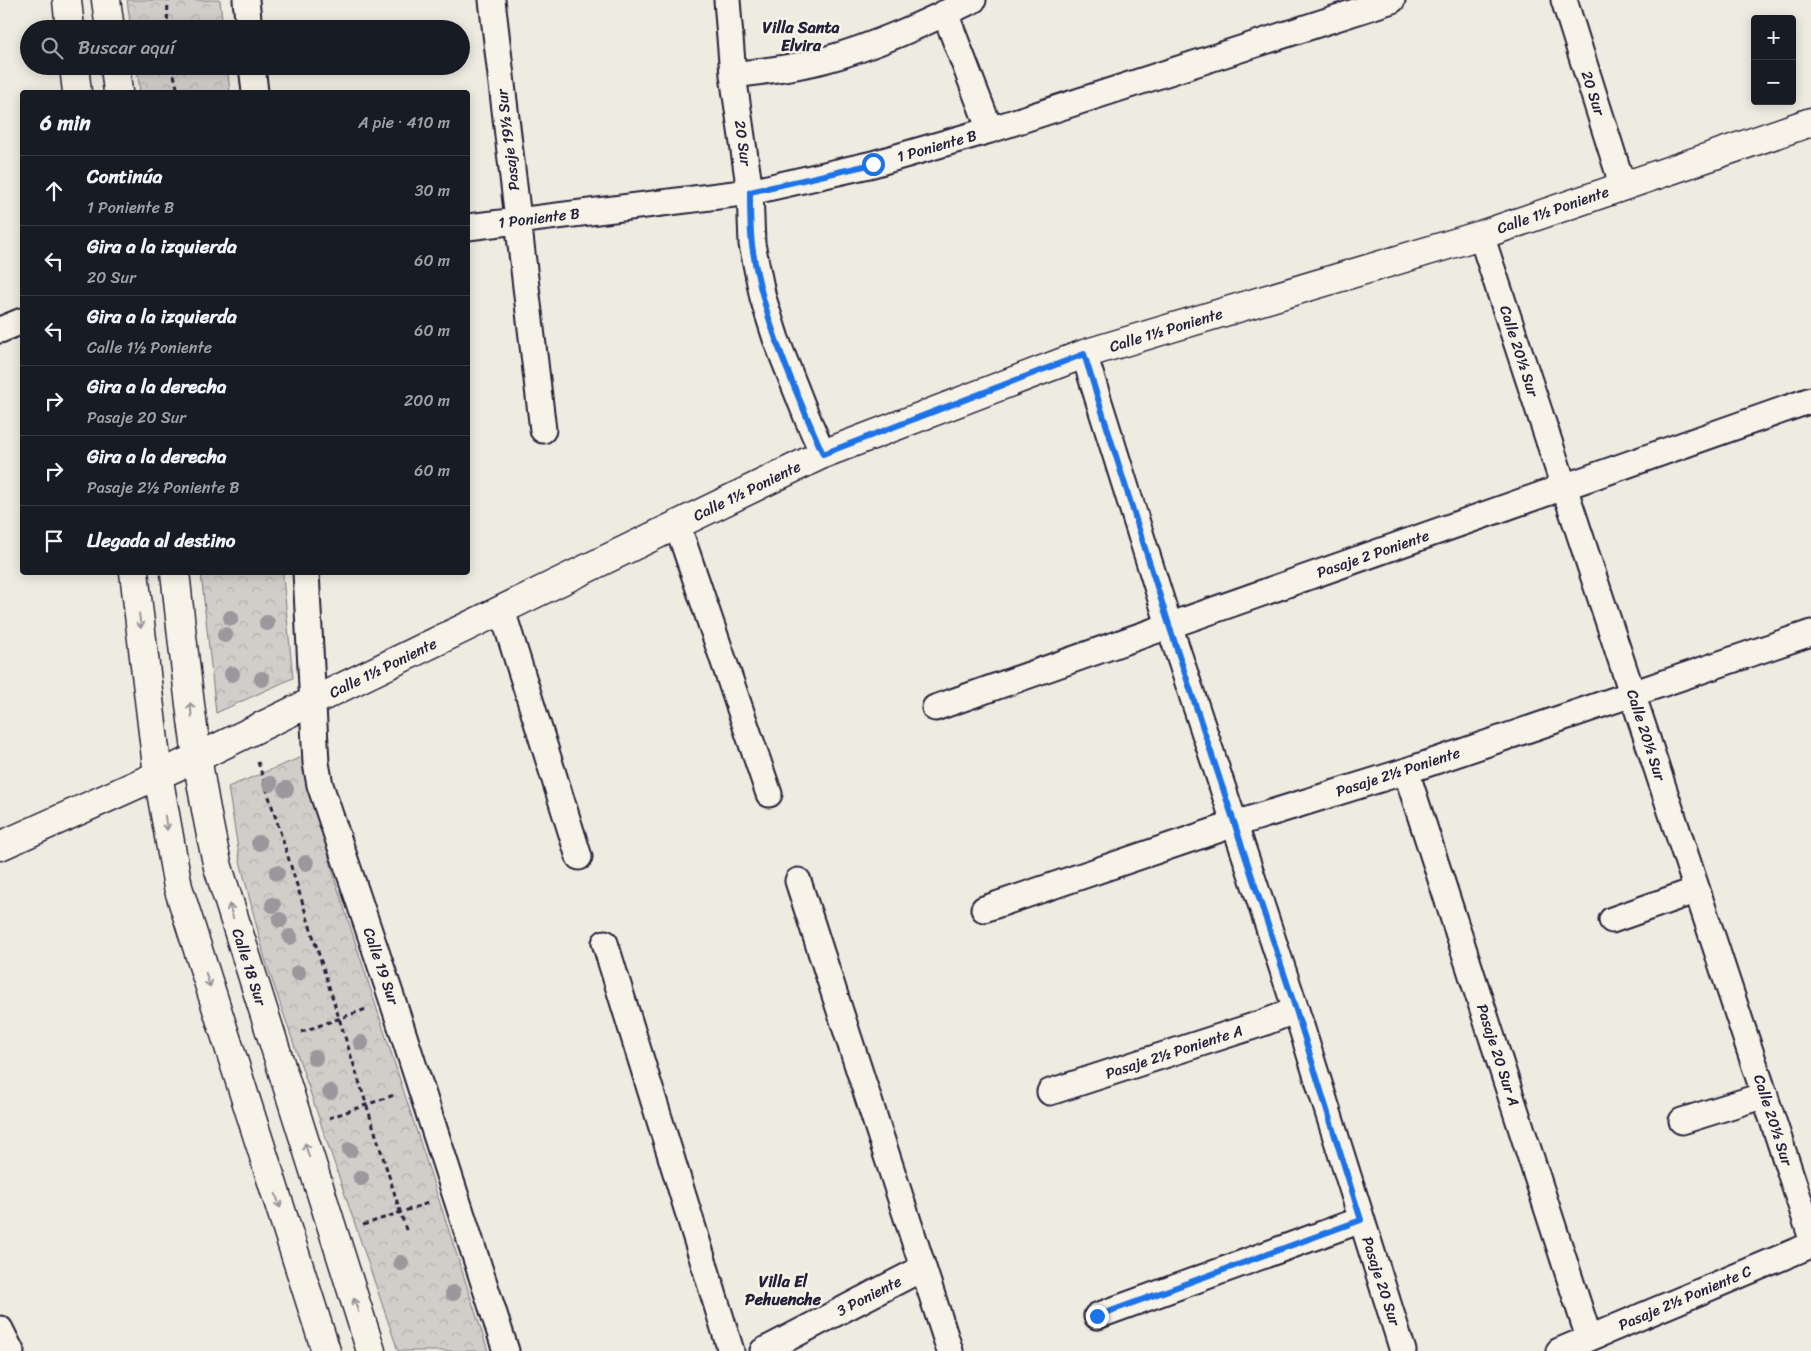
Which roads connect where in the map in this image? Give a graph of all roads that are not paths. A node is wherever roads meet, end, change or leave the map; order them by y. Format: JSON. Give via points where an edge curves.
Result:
{"nodes":[{"id":1,"x":67,"y":0,"type":"edge"},
{"id":2,"x":106,"y":0,"type":"edge"},
{"id":3,"x":246,"y":0,"type":"edge"},
{"id":4,"x":492,"y":0,"type":"edge"},
{"id":5,"x":727,"y":0,"type":"edge"},
{"id":6,"x":974,"y":0,"type":"edge"},
{"id":7,"x":1392,"y":0,"type":"edge"},
{"id":8,"x":1564,"y":0,"type":"edge"},
{"id":9,"x":945,"y":13,"type":"junction"},
{"id":10,"x":69,"y":20,"type":"edge"},
{"id":11,"x":109,"y":20,"type":"edge"},
{"id":12,"x":248,"y":20,"type":"edge"},
{"id":13,"x":75,"y":75,"type":"edge"},
{"id":14,"x":116,"y":75,"type":"edge"},
{"id":15,"x":253,"y":75,"type":"edge"},
{"id":16,"x":733,"y":75,"type":"junction"},
{"id":17,"x":77,"y":90,"type":"edge"},
{"id":18,"x":118,"y":90,"type":"edge"},
{"id":19,"x":255,"y":90,"type":"edge"},
{"id":20,"x":1811,"y":122,"type":"edge"},
{"id":21,"x":990,"y":130,"type":"junction"},
{"id":22,"x":1623,"y":187,"type":"junction"},
{"id":23,"x":750,"y":192,"type":"junction"},
{"id":24,"x":518,"y":221,"type":"junction"},
{"id":25,"x":470,"y":227,"type":"edge"},
{"id":26,"x":1481,"y":235,"type":"junction"},
{"id":27,"x":20,"y":322,"type":"edge"},
{"id":28,"x":0,"y":330,"type":"edge"},
{"id":29,"x":1084,"y":354,"type":"junction"},
{"id":30,"x":1811,"y":400,"type":"edge"},
{"id":31,"x":543,"y":430,"type":"dead end"},
{"id":32,"x":823,"y":454,"type":"junction"},
{"id":33,"x":1564,"y":487,"type":"junction"},
{"id":34,"x":677,"y":524,"type":"junction"},
{"id":35,"x":134,"y":575,"type":"edge"},
{"id":36,"x":175,"y":575,"type":"edge"},
{"id":37,"x":306,"y":575,"type":"edge"},
{"id":38,"x":502,"y":610,"type":"junction"},
{"id":39,"x":1169,"y":625,"type":"junction"},
{"id":40,"x":1811,"y":633,"type":"edge"},
{"id":41,"x":1632,"y":694,"type":"junction"},
{"id":42,"x":314,"y":701,"type":"junction"},
{"id":43,"x":935,"y":708,"type":"dead end"},
{"id":44,"x":196,"y":758,"type":"junction"},
{"id":45,"x":1406,"y":771,"type":"junction"},
{"id":46,"x":158,"y":775,"type":"junction"},
{"id":47,"x":769,"y":794,"type":"dead end"},
{"id":48,"x":1235,"y":824,"type":"junction"},
{"id":49,"x":0,"y":846,"type":"edge"},
{"id":50,"x":578,"y":857,"type":"dead end"},
{"id":51,"x":798,"y":881,"type":"dead end"},
{"id":52,"x":1697,"y":890,"type":"junction"},
{"id":53,"x":984,"y":909,"type":"dead end"},
{"id":54,"x":1612,"y":920,"type":"dead end"},
{"id":55,"x":605,"y":943,"type":"dead end"},
{"id":56,"x":1296,"y":1010,"type":"junction"},
{"id":57,"x":1050,"y":1092,"type":"dead end"},
{"id":58,"x":1765,"y":1095,"type":"junction"},
{"id":59,"x":1682,"y":1121,"type":"dead end"},
{"id":60,"x":1361,"y":1220,"type":"junction"},
{"id":61,"x":1811,"y":1236,"type":"edge"},
{"id":62,"x":1811,"y":1245,"type":"edge"},
{"id":63,"x":923,"y":1268,"type":"junction"},
{"id":64,"x":1097,"y":1316,"type":"dead end"},
{"id":65,"x":0,"y":1329,"type":"edge"},
{"id":66,"x":1589,"y":1338,"type":"junction"},
{"id":67,"x":11,"y":1351,"type":"edge"},
{"id":68,"x":326,"y":1351,"type":"edge"},
{"id":69,"x":370,"y":1351,"type":"edge"},
{"id":70,"x":506,"y":1351,"type":"edge"},
{"id":71,"x":731,"y":1351,"type":"edge"},
{"id":72,"x":762,"y":1351,"type":"edge"},
{"id":73,"x":950,"y":1351,"type":"edge"},
{"id":74,"x":1403,"y":1351,"type":"edge"},
{"id":75,"x":1559,"y":1351,"type":"edge"}],
"edges":[{"from":1,"to":10,"type":"street"},
{"from":2,"to":11,"type":"street"},
{"from":3,"to":12,"type":"street"},
{"from":4,"to":24,"type":"street","name":"Pasaje 19½ Sur"},
{"from":5,"to":16,"type":"street","name":"20 Sur"},
{"from":6,"to":9,"type":"street"},
{"from":7,"to":21,"type":"street","name":"1 Poniente B"},
{"from":8,"to":22,"type":"street","name":"20 Sur"},
{"from":9,"to":16,"type":"street","via":[[849,53],[798,66]]},
{"from":9,"to":21,"type":"street"},
{"from":13,"to":17,"type":"street"},
{"from":14,"to":18,"type":"street"},
{"from":15,"to":19,"type":"street"},
{"from":16,"to":23,"type":"street","name":"20 Sur"},
{"from":20,"to":22,"type":"street","name":"Calle 1½ Poniente"},
{"from":21,"to":23,"type":"street","name":"1 Poniente B","via":[[873,164]]},
{"from":22,"to":26,"type":"street","name":"Calle 1½ Poniente"},
{"from":23,"to":24,"type":"street","name":"1 Poniente B"},
{"from":23,"to":32,"type":"street","name":"20 Sur","via":[[752,244],[763,298]]},
{"from":24,"to":25,"type":"street","name":"1 Poniente B"},
{"from":24,"to":31,"type":"street","name":"Pasaje 19½ Sur"},
{"from":26,"to":29,"type":"street","name":"Calle 1½ Poniente"},
{"from":26,"to":33,"type":"street","name":"Calle 20½ Sur"},
{"from":27,"to":28,"type":"street"},
{"from":29,"to":32,"type":"street","name":"Calle 1½ Poniente"},
{"from":29,"to":39,"type":"street","name":"Pasaje 20 Sur"},
{"from":30,"to":33,"type":"street","name":"Pasaje 2 Poniente"},
{"from":32,"to":34,"type":"street","name":"Calle 1½ Poniente"},
{"from":33,"to":39,"type":"street","name":"Pasaje 2 Poniente"},
{"from":33,"to":41,"type":"street","name":"Calle 20½ Sur"},
{"from":34,"to":38,"type":"street","name":"Calle 1½ Poniente"},
{"from":34,"to":47,"type":"street"},
{"from":35,"to":46,"type":"street","one_way":true},
{"from":44,"to":36,"type":"street","name":"Calle 18 Sur","one_way":true},
{"from":37,"to":42,"type":"street","name":"Calle 19 Sur"},
{"from":38,"to":42,"type":"street","name":"Calle 1½ Poniente"},
{"from":38,"to":50,"type":"street"},
{"from":39,"to":43,"type":"street","name":"Pasaje 2 Poniente"},
{"from":39,"to":48,"type":"street","name":"Pasaje 20 Sur"},
{"from":40,"to":41,"type":"street","name":"Pasaje 2½ Poniente"},
{"from":41,"to":45,"type":"street","name":"Pasaje 2½ Poniente"},
{"from":41,"to":52,"type":"street","name":"Calle 20½ Sur"},
{"from":42,"to":44,"type":"street","name":"Calle 1½ Poniente"},
{"from":42,"to":70,"type":"street","name":"Calle 19 Sur","via":[[320,785]]},
{"from":44,"to":46,"type":"street","name":"Calle 1½ Poniente"},
{"from":69,"to":44,"type":"street","name":"Calle 18 Sur","one_way":true,"via":[[218,867]]},
{"from":45,"to":48,"type":"street","name":"Pasaje 2½ Poniente"},
{"from":45,"to":66,"type":"street","name":"Pasaje 20 Sur A"},
{"from":46,"to":49,"type":"street","name":"Calle 1½ Poniente"},
{"from":46,"to":68,"type":"street","one_way":true,"via":[[178,887]]},
{"from":48,"to":53,"type":"street","name":"Pasaje 2½ Poniente"},
{"from":48,"to":56,"type":"street","name":"Pasaje 20 Sur"},
{"from":51,"to":63,"type":"street"},
{"from":52,"to":54,"type":"street"},
{"from":52,"to":58,"type":"street","name":"Calle 20½ Sur"},
{"from":55,"to":71,"type":"street"},
{"from":56,"to":57,"type":"street","name":"Pasaje 2½ Poniente A"},
{"from":56,"to":60,"type":"street","name":"Pasaje 20 Sur"},
{"from":58,"to":59,"type":"street"},
{"from":58,"to":61,"type":"street","name":"Calle 20½ Sur"},
{"from":60,"to":64,"type":"street"},
{"from":60,"to":74,"type":"street","name":"Pasaje 20 Sur"},
{"from":62,"to":66,"type":"street","name":"Pasaje 2½ Poniente C"},
{"from":63,"to":72,"type":"street","name":"3 Poniente"},
{"from":63,"to":73,"type":"street"},
{"from":65,"to":67,"type":"street"},
{"from":66,"to":75,"type":"street","name":"Pasaje 2½ Poniente C"}]}
